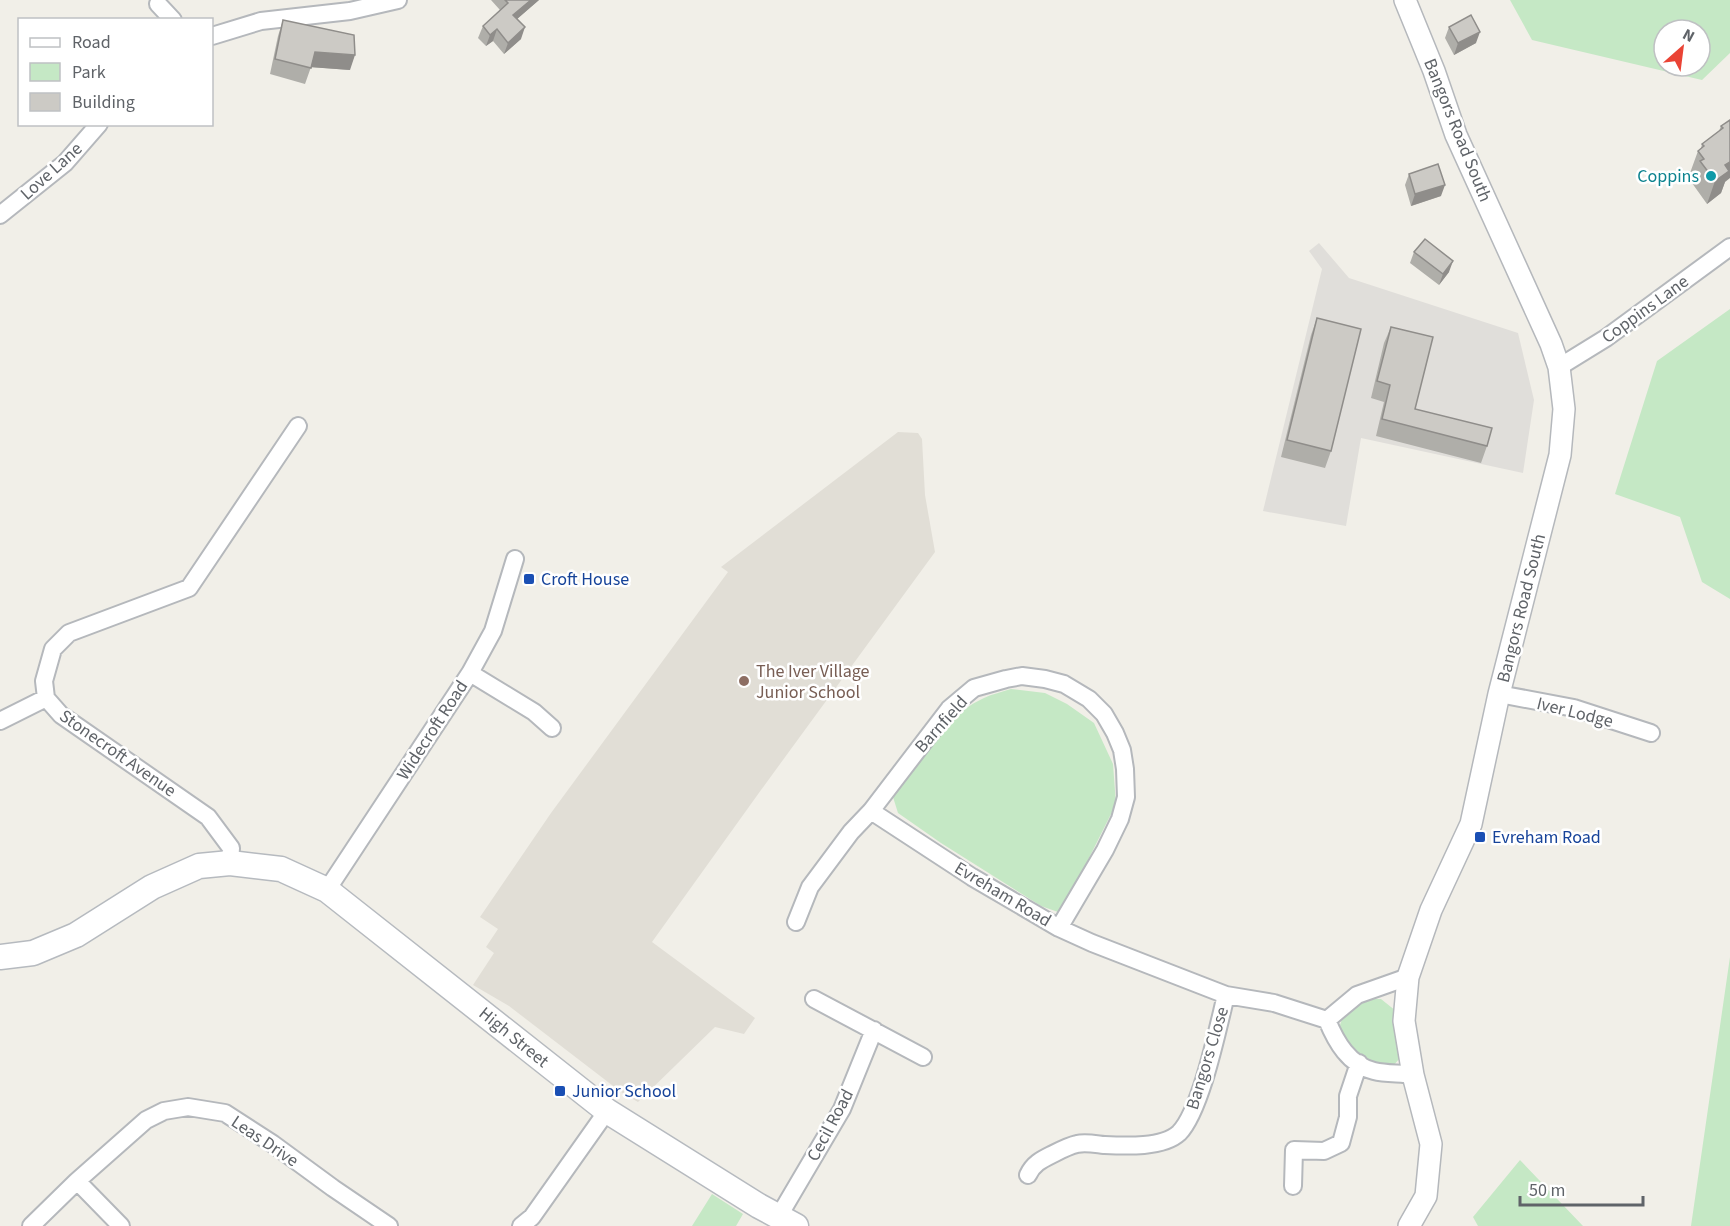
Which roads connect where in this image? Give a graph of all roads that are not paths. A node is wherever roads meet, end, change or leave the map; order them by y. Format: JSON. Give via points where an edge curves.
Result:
{"nodes":[{"id":1,"x":398,"y":0,"type":"edge"},
{"id":2,"x":1405,"y":0,"type":"edge"},
{"id":3,"x":156,"y":8,"type":"edge"},
{"id":4,"x":170,"y":18,"type":"edge"},
{"id":5,"x":213,"y":36,"type":"edge"},
{"id":6,"x":97,"y":126,"type":"edge"},
{"id":7,"x":0,"y":215,"type":"edge"},
{"id":8,"x":1730,"y":247,"type":"edge"},
{"id":9,"x":1559,"y":367,"type":"junction"},
{"id":10,"x":298,"y":426,"type":"dead end"},
{"id":11,"x":515,"y":559,"type":"dead end"},
{"id":12,"x":470,"y":673,"type":"junction"},
{"id":13,"x":1498,"y":694,"type":"junction"},
{"id":14,"x":46,"y":698,"type":"junction"},
{"id":15,"x":0,"y":721,"type":"edge"},
{"id":16,"x":552,"y":728,"type":"dead end"},
{"id":17,"x":1651,"y":733,"type":"dead end"},
{"id":18,"x":871,"y":811,"type":"junction"},
{"id":19,"x":230,"y":864,"type":"junction"},
{"id":20,"x":327,"y":890,"type":"junction"},
{"id":21,"x":796,"y":922,"type":"dead end"},
{"id":22,"x":1059,"y":928,"type":"junction"},
{"id":23,"x":0,"y":957,"type":"edge"},
{"id":24,"x":1408,"y":977,"type":"junction"},
{"id":25,"x":1226,"y":995,"type":"junction"},
{"id":26,"x":814,"y":999,"type":"dead end"},
{"id":27,"x":1327,"y":1020,"type":"junction"},
{"id":28,"x":874,"y":1030,"type":"junction"},
{"id":29,"x":923,"y":1057,"type":"dead end"},
{"id":30,"x":1359,"y":1063,"type":"junction"},
{"id":31,"x":1413,"y":1075,"type":"junction"},
{"id":32,"x":607,"y":1111,"type":"junction"},
{"id":33,"x":1028,"y":1175,"type":"dead end"},
{"id":34,"x":77,"y":1181,"type":"junction"},
{"id":35,"x":1293,"y":1186,"type":"dead end"},
{"id":36,"x":787,"y":1221,"type":"edge"},
{"id":37,"x":31,"y":1226,"type":"edge"},
{"id":38,"x":121,"y":1226,"type":"edge"},
{"id":39,"x":389,"y":1226,"type":"edge"},
{"id":40,"x":521,"y":1226,"type":"edge"},
{"id":41,"x":1409,"y":1226,"type":"edge"}],
"edges":[{"from":1,"to":5,"type":"street","via":[[350,11],[261,21]]},
{"from":2,"to":9,"type":"street","name":"Bangors Road South","via":[[1456,135]]},
{"from":3,"to":4,"type":"street"},
{"from":6,"to":7,"type":"street","name":"Love Lane","via":[[65,164]]},
{"from":8,"to":9,"type":"street","name":"Coppins Lane","via":[[1606,338]]},
{"from":9,"to":13,"type":"street","name":"Bangors Road South","via":[[1564,409],[1560,454]]},
{"from":10,"to":14,"type":"street","name":"Stonecroft Avenue","via":[[189,588],[69,633],[53,649],[44,681]]},
{"from":11,"to":12,"type":"street","name":"Widecroft Road","via":[[493,631]]},
{"from":12,"to":16,"type":"street","via":[[534,712]]},
{"from":12,"to":20,"type":"street","name":"Widecroft Road"},
{"from":13,"to":17,"type":"street","name":"Iver Lodge","via":[[1574,708]]},
{"from":13,"to":24,"type":"street","name":"Bangors Road South","via":[[1471,824],[1431,910]]},
{"from":14,"to":15,"type":"street"},
{"from":14,"to":19,"type":"street","name":"Stonecroft Avenue","via":[[61,715],[208,817],[231,848]]},
{"from":18,"to":21,"type":"street","name":"Barnfield","via":[[810,887]]},
{"from":18,"to":22,"type":"street","name":"Evreham Road"},
{"from":18,"to":22,"type":"street","name":"Barnfield","via":[[949,709],[974,688],[1022,676],[1064,684],[1089,699],[1104,714],[1122,750],[1126,797],[1105,850]]},
{"from":19,"to":20,"type":"main road","name":"High Street","via":[[281,869]]},
{"from":19,"to":23,"type":"main road","name":"High Street","via":[[199,866],[152,887],[76,935],[33,953]]},
{"from":20,"to":32,"type":"main road","name":"High Street"},
{"from":22,"to":25,"type":"street","name":"Evreham Road"},
{"from":24,"to":27,"type":"street","via":[[1357,995]]},
{"from":24,"to":31,"type":"street","name":"Bangors Road South","via":[[1404,1021]]},
{"from":25,"to":27,"type":"street","name":"Evreham Road","via":[[1275,1003]]},
{"from":25,"to":33,"type":"street","name":"Bangors Close","via":[[1200,1091],[1187,1124],[1178,1134],[1148,1144],[1078,1143],[1042,1160]]},
{"from":26,"to":28,"type":"street"},
{"from":27,"to":30,"type":"street","via":[[1335,1039],[1350,1059]]},
{"from":28,"to":29,"type":"street"},
{"from":28,"to":36,"type":"street","name":"Cecil Road","via":[[842,1109]]},
{"from":30,"to":31,"type":"street","via":[[1373,1071]]},
{"from":30,"to":35,"type":"street","via":[[1348,1096],[1348,1117],[1341,1143],[1324,1151],[1294,1150]]},
{"from":31,"to":41,"type":"street","name":"Bangors Road South","via":[[1431,1144],[1425,1196]]},
{"from":32,"to":36,"type":"main road","name":"High Street"},
{"from":32,"to":40,"type":"street","via":[[532,1217]]},
{"from":34,"to":37,"type":"street","name":"Leas Drive"},
{"from":34,"to":38,"type":"street"},
{"from":34,"to":39,"type":"street","name":"Leas Drive","via":[[146,1120],[164,1111],[188,1107],[225,1113]]}]}
